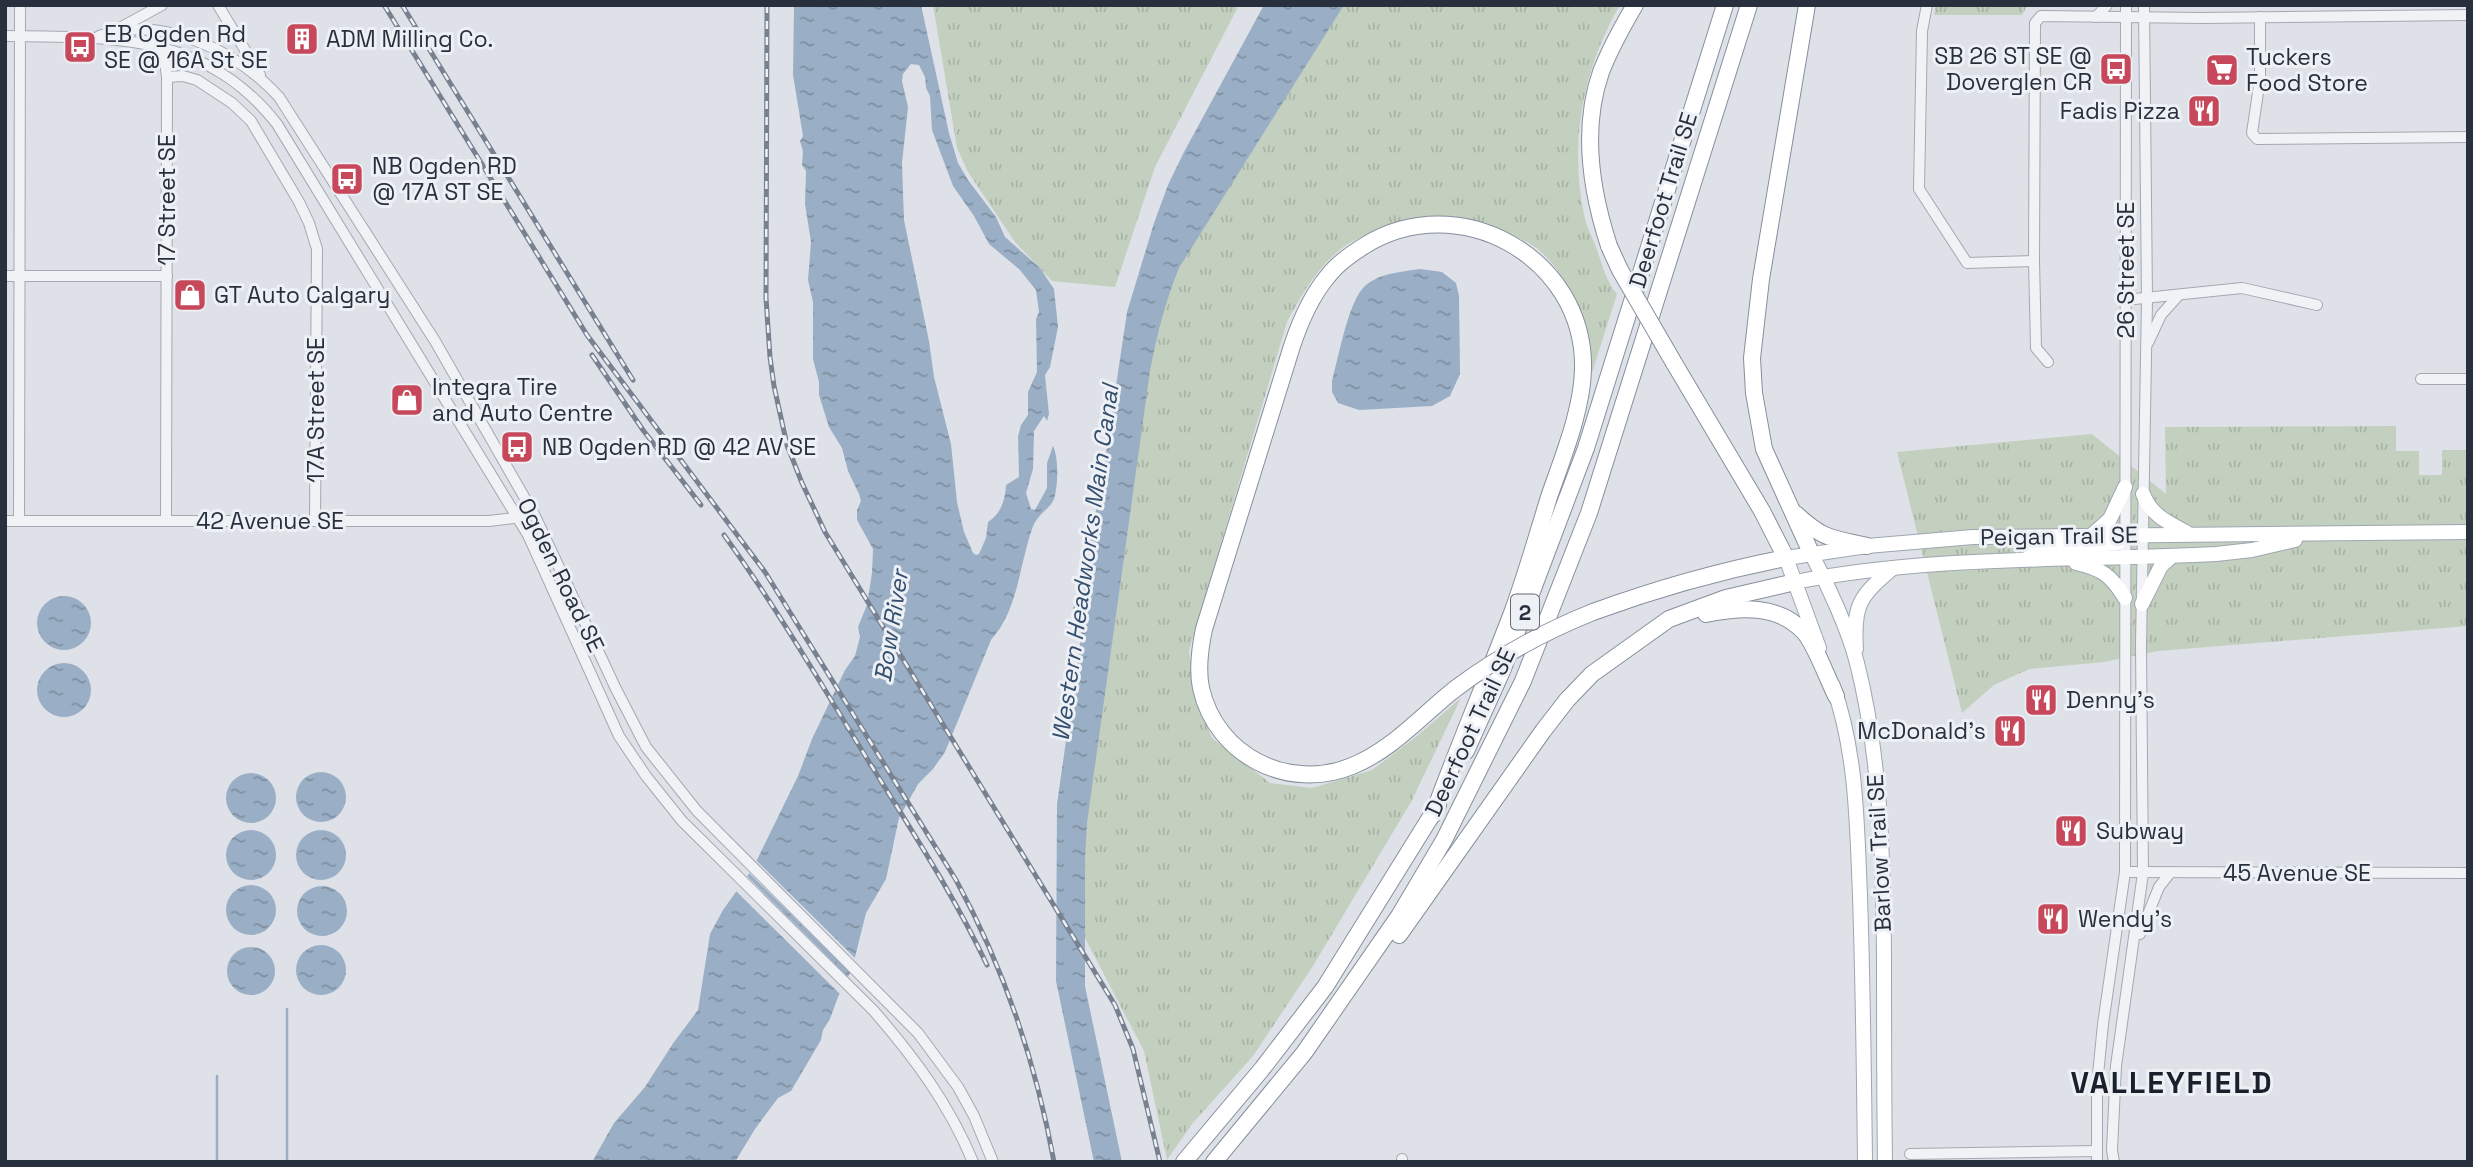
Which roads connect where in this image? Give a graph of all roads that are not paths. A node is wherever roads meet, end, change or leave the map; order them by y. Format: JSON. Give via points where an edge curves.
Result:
{"nodes":[{"id":1,"x":20,"y":5,"type":"edge"},
{"id":2,"x":162,"y":5,"type":"edge"},
{"id":3,"x":218,"y":5,"type":"edge"},
{"id":4,"x":1635,"y":5,"type":"edge"},
{"id":5,"x":1725,"y":5,"type":"edge"},
{"id":6,"x":1749,"y":5,"type":"edge"},
{"id":7,"x":1807,"y":5,"type":"edge"},
{"id":8,"x":1927,"y":5,"type":"edge"},
{"id":9,"x":2107,"y":5,"type":"edge"},
{"id":10,"x":2126,"y":5,"type":"edge"},
{"id":11,"x":2144,"y":5,"type":"edge"},
{"id":12,"x":2404,"y":10,"type":"edge"},
{"id":13,"x":2468,"y":15,"type":"edge"},
{"id":14,"x":2096,"y":17,"type":"junction"},
{"id":15,"x":2260,"y":17,"type":"junction"},
{"id":16,"x":2126,"y":18,"type":"junction"},
{"id":17,"x":2144,"y":18,"type":"junction"},
{"id":18,"x":117,"y":30,"type":"junction"},
{"id":19,"x":5,"y":36,"type":"edge"},
{"id":20,"x":21,"y":36,"type":"junction"},
{"id":21,"x":99,"y":36,"type":"junction"},
{"id":22,"x":163,"y":47,"type":"junction"},
{"id":23,"x":167,"y":77,"type":"junction"},
{"id":24,"x":264,"y":80,"type":"junction"},
{"id":25,"x":2468,"y":137,"type":"edge"},
{"id":26,"x":2034,"y":261,"type":"junction"},
{"id":27,"x":5,"y":276,"type":"edge"},
{"id":28,"x":20,"y":276,"type":"junction"},
{"id":29,"x":167,"y":276,"type":"junction"},
{"id":30,"x":2178,"y":296,"type":"junction"},
{"id":31,"x":2147,"y":299,"type":"junction"},
{"id":32,"x":2125,"y":300,"type":"junction"},
{"id":33,"x":2317,"y":305,"type":"dead end"},
{"id":34,"x":2146,"y":347,"type":"junction"},
{"id":35,"x":2048,"y":362,"type":"dead end"},
{"id":36,"x":2421,"y":379,"type":"dead end"},
{"id":37,"x":2468,"y":379,"type":"edge"},
{"id":38,"x":2125,"y":487,"type":"junction"},
{"id":39,"x":2143,"y":495,"type":"junction"},
{"id":40,"x":1789,"y":508,"type":"junction"},
{"id":41,"x":535,"y":516,"type":"junction"},
{"id":42,"x":518,"y":518,"type":"junction"},
{"id":43,"x":5,"y":520,"type":"edge"},
{"id":44,"x":19,"y":520,"type":"junction"},
{"id":45,"x":166,"y":521,"type":"junction"},
{"id":46,"x":315,"y":521,"type":"junction"},
{"id":47,"x":2468,"y":532,"type":"edge"},
{"id":48,"x":2334,"y":533,"type":"junction"},
{"id":49,"x":2191,"y":534,"type":"junction"},
{"id":50,"x":2092,"y":535,"type":"junction"},
{"id":51,"x":2142,"y":535,"type":"junction"},
{"id":52,"x":2126,"y":538,"type":"junction"},
{"id":53,"x":1867,"y":546,"type":"junction"},
{"id":54,"x":1812,"y":555,"type":"junction"},
{"id":55,"x":2142,"y":556,"type":"junction"},
{"id":56,"x":2172,"y":556,"type":"junction"},
{"id":57,"x":2127,"y":557,"type":"junction"},
{"id":58,"x":1786,"y":558,"type":"junction"},
{"id":59,"x":2057,"y":559,"type":"junction"},
{"id":60,"x":1988,"y":560,"type":"junction"},
{"id":61,"x":1895,"y":567,"type":"junction"},
{"id":62,"x":1823,"y":576,"type":"junction"},
{"id":63,"x":1794,"y":582,"type":"junction"},
{"id":64,"x":2125,"y":598,"type":"junction"},
{"id":65,"x":2142,"y":604,"type":"junction"},
{"id":66,"x":1651,"y":633,"type":"junction"},
{"id":67,"x":1856,"y":661,"type":"junction"},
{"id":68,"x":1836,"y":696,"type":"junction"},
{"id":69,"x":1433,"y":815,"type":"junction"},
{"id":70,"x":2125,"y":872,"type":"junction"},
{"id":71,"x":2143,"y":873,"type":"junction"},
{"id":72,"x":2170,"y":873,"type":"junction"},
{"id":73,"x":2468,"y":873,"type":"edge"},
{"id":74,"x":2135,"y":942,"type":"junction"},
{"id":75,"x":1362,"y":971,"type":"junction"},
{"id":76,"x":2100,"y":1053,"type":"junction"},
{"id":77,"x":2118,"y":1054,"type":"junction"},
{"id":78,"x":1910,"y":1154,"type":"dead end"},
{"id":79,"x":2097,"y":1156,"type":"edge"},
{"id":80,"x":1188,"y":1158,"type":"edge"},
{"id":81,"x":973,"y":1162,"type":"edge"},
{"id":82,"x":993,"y":1162,"type":"edge"},
{"id":83,"x":1214,"y":1162,"type":"edge"},
{"id":84,"x":1865,"y":1162,"type":"edge"},
{"id":85,"x":1885,"y":1162,"type":"edge"},
{"id":86,"x":2114,"y":1162,"type":"edge"}],
"edges":[{"from":1,"to":20,"type":"street"},
{"from":2,"to":18,"type":"street","name":"Ogden Road SE"},
{"from":3,"to":24,"type":"street"},
{"from":4,"to":58,"type":"highway","bridge":true,"via":[[1600,74],[1593,109],[1595,200],[1620,270]]},
{"from":5,"to":69,"type":"highway","name":"Deerfoot Trail SE","number":"2","via":[[1586,448],[1502,671]]},
{"from":6,"to":75,"type":"highway","name":"Deerfoot Trail SE","number":"2","via":[[1589,513],[1524,681],[1444,839]]},
{"from":7,"to":40,"type":"highway","via":[[1760,279],[1752,358],[1761,436]]},
{"from":8,"to":26,"type":"street","via":[[1922,31],[1919,189],[1967,263]]},
{"from":9,"to":14,"type":"street"},
{"from":10,"to":16,"type":"street","name":"26 Street SE"},
{"from":11,"to":17,"type":"street","name":"26 Street SE"},
{"from":12,"to":13,"type":"street"},
{"from":12,"to":15,"type":"street"},
{"from":14,"to":16,"type":"street"},
{"from":14,"to":26,"type":"street","via":[[2041,16],[2035,23]]},
{"from":15,"to":17,"type":"street"},
{"from":15,"to":25,"type":"street","via":[[2260,79],[2252,133],[2256,139]]},
{"from":16,"to":17,"type":"street"},
{"from":16,"to":32,"type":"street","name":"26 Street SE"},
{"from":17,"to":31,"type":"street","name":"26 Street SE"},
{"from":18,"to":21,"type":"street","name":"Ogden Road SE"},
{"from":18,"to":24,"type":"street","name":"Ogden Road SE","via":[[155,32],[202,44]]},
{"from":19,"to":20,"type":"street","name":"Ogden Road SE"},
{"from":20,"to":21,"type":"street","name":"Ogden Road SE"},
{"from":20,"to":28,"type":"street"},
{"from":21,"to":22,"type":"street","name":"Ogden Road SE"},
{"from":22,"to":23,"type":"street","name":"17 Street SE"},
{"from":22,"to":42,"type":"street","name":"Ogden Road SE","via":[[218,70],[243,88],[276,124]]},
{"from":23,"to":29,"type":"street","name":"17 Street SE"},
{"from":23,"to":46,"type":"street","name":"17A Street SE","via":[[197,80],[251,121],[309,223],[317,249]]},
{"from":24,"to":41,"type":"street","name":"Ogden Road SE","via":[[291,113],[435,341]]},
{"from":26,"to":35,"type":"street","via":[[2036,348]]},
{"from":27,"to":28,"type":"street"},
{"from":28,"to":29,"type":"street"},
{"from":28,"to":44,"type":"street"},
{"from":29,"to":45,"type":"street","name":"17 Street SE"},
{"from":30,"to":31,"type":"street"},
{"from":30,"to":33,"type":"street","via":[[2242,288]]},
{"from":30,"to":34,"type":"street","via":[[2161,315]]},
{"from":31,"to":32,"type":"street"},
{"from":31,"to":34,"type":"street","name":"26 Street SE"},
{"from":32,"to":38,"type":"street","name":"26 Street SE"},
{"from":34,"to":39,"type":"street","name":"26 Street SE"},
{"from":36,"to":37,"type":"street"},
{"from":38,"to":50,"type":"main road","via":[[2110,519]]},
{"from":38,"to":52,"type":"street","name":"26 Street SE"},
{"from":39,"to":49,"type":"main road","via":[[2153,512]]},
{"from":39,"to":51,"type":"street","name":"26 Street SE"},
{"from":40,"to":53,"type":"highway","via":[[1815,532]]},
{"from":40,"to":54,"type":"highway"},
{"from":41,"to":42,"type":"street","name":"42 Avenue SE"},
{"from":41,"to":82,"type":"street","name":"Ogden Road SE","via":[[654,758],[697,811],[918,1033],[958,1087]]},
{"from":42,"to":46,"type":"street","name":"42 Avenue SE"},
{"from":42,"to":81,"type":"street","name":"Ogden Road SE","via":[[607,714],[646,776],[682,821],[873,1010],[944,1102]]},
{"from":43,"to":44,"type":"street","name":"42 Avenue SE"},
{"from":44,"to":45,"type":"street","name":"42 Avenue SE"},
{"from":45,"to":46,"type":"street","name":"42 Avenue SE"},
{"from":47,"to":48,"type":"main road","name":"Peigan Trail SE"},
{"from":48,"to":49,"type":"main road","name":"Peigan Trail SE"},
{"from":48,"to":56,"type":"main road","name":"Peigan Trail SE","via":[[2252,550]]},
{"from":49,"to":51,"type":"main road","name":"Peigan Trail SE"},
{"from":50,"to":52,"type":"main road","name":"Peigan Trail SE"},
{"from":50,"to":53,"type":"main road","name":"Peigan Trail SE","via":[[1973,537]]},
{"from":51,"to":52,"type":"main road","via":[[2136,541]]},
{"from":51,"to":55,"type":"street","name":"26 Street SE"},
{"from":52,"to":57,"type":"street","name":"26 Street SE"},
{"from":52,"to":60,"type":"main road","via":[[2004,553]]},
{"from":53,"to":54,"type":"main road","name":"Peigan Trail SE"},
{"from":54,"to":58,"type":"main road","name":"Peigan Trail SE"},
{"from":54,"to":62,"type":"main road","name":"Barlow Trail SE"},
{"from":55,"to":56,"type":"main road","name":"Peigan Trail SE"},
{"from":55,"to":57,"type":"main road","name":"Peigan Trail SE"},
{"from":55,"to":65,"type":"street","name":"26 Street SE"},
{"from":56,"to":65,"type":"main road","via":[[2161,566]]},
{"from":57,"to":59,"type":"main road","name":"Peigan Trail SE"},
{"from":57,"to":64,"type":"street","name":"26 Street SE"},
{"from":58,"to":63,"type":"main road","name":"Barlow Trail SE"},
{"from":58,"to":69,"type":"highway","bridge":true,"via":[[1648,592],[1553,628],[1523,643],[1455,689],[1377,754],[1345,769],[1315,775],[1273,770],[1232,744],[1212,715],[1201,687],[1204,629],[1303,317],[1329,275],[1349,256],[1385,235],[1423,225],[1488,233],[1504,239],[1550,275],[1572,310],[1580,342],[1583,371],[1566,446],[1512,612],[1469,718]]},
{"from":59,"to":60,"type":"main road","name":"Peigan Trail SE"},
{"from":59,"to":64,"type":"main road","via":[[2099,570]]},
{"from":60,"to":61,"type":"main road","name":"Peigan Trail SE"},
{"from":61,"to":62,"type":"main road","name":"Peigan Trail SE"},
{"from":61,"to":67,"type":"main road","via":[[1861,600],[1854,624]]},
{"from":62,"to":63,"type":"main road","name":"Peigan Trail SE"},
{"from":62,"to":67,"type":"main road","name":"Barlow Trail SE"},
{"from":63,"to":66,"type":"highway","via":[[1694,609]]},
{"from":63,"to":68,"type":"main road","name":"Barlow Trail SE"},
{"from":64,"to":70,"type":"street","name":"26 Street SE"},
{"from":65,"to":71,"type":"street","name":"26 Street SE"},
{"from":66,"to":68,"type":"highway","via":[[1731,609],[1773,612],[1806,633]]},
{"from":66,"to":75,"type":"highway","via":[[1610,658],[1567,700],[1399,934]]},
{"from":67,"to":85,"type":"main road","name":"Barlow Trail SE","via":[[1875,760],[1883,865]]},
{"from":68,"to":84,"type":"main road","name":"Barlow Trail SE","via":[[1850,756],[1857,818]]},
{"from":69,"to":80,"type":"highway","name":"Deerfoot Trail SE","number":"2","via":[[1325,987]]},
{"from":70,"to":71,"type":"street","name":"45 Avenue SE"},
{"from":70,"to":76,"type":"street","name":"26 Street SE"},
{"from":71,"to":72,"type":"street","name":"45 Avenue SE"},
{"from":71,"to":74,"type":"street","name":"26 Street SE"},
{"from":72,"to":73,"type":"street","name":"45 Avenue SE"},
{"from":72,"to":74,"type":"street"},
{"from":74,"to":77,"type":"street"},
{"from":75,"to":83,"type":"highway","name":"Deerfoot Trail SE","number":"2","via":[[1304,1053]]},
{"from":76,"to":77,"type":"street"},
{"from":76,"to":79,"type":"street","name":"26 Street SE"},
{"from":77,"to":86,"type":"street"},
{"from":78,"to":79,"type":"street"}]}
